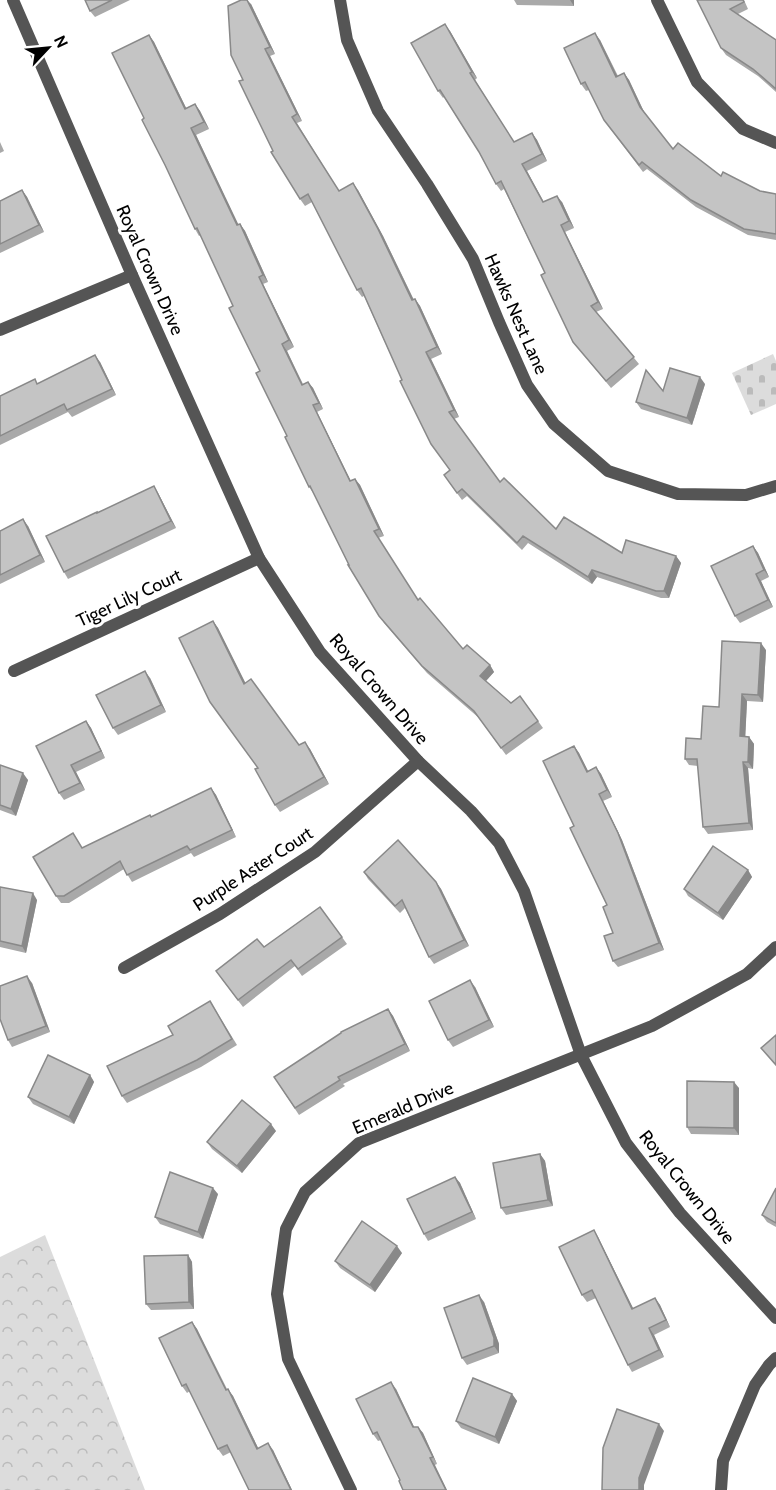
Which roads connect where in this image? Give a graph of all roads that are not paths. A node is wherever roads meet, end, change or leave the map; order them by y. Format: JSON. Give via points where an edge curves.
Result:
{"nodes":[{"id":1,"x":13,"y":0,"type":"edge"},
{"id":2,"x":340,"y":0,"type":"edge"},
{"id":3,"x":657,"y":0,"type":"edge"},
{"id":4,"x":776,"y":143,"type":"edge"},
{"id":5,"x":132,"y":274,"type":"junction"},
{"id":6,"x":0,"y":330,"type":"edge"},
{"id":7,"x":776,"y":486,"type":"edge"},
{"id":8,"x":260,"y":558,"type":"junction"},
{"id":9,"x":14,"y":671,"type":"dead end"},
{"id":10,"x":418,"y":762,"type":"junction"},
{"id":11,"x":776,"y":947,"type":"edge"},
{"id":12,"x":124,"y":968,"type":"dead end"},
{"id":13,"x":581,"y":1055,"type":"junction"},
{"id":14,"x":776,"y":1318,"type":"edge"},
{"id":15,"x":776,"y":1359,"type":"edge"},
{"id":16,"x":351,"y":1490,"type":"edge"},
{"id":17,"x":722,"y":1490,"type":"edge"}],
"edges":[{"from":1,"to":5,"type":"street","name":"Royal Crown Drive"},
{"from":2,"to":7,"type":"street","name":"Hawks Nest Lane","via":[[347,40],[378,111],[473,259],[527,385],[554,424],[608,471],[678,494],[746,495]]},
{"from":3,"to":4,"type":"street","via":[[697,82],[743,129]]},
{"from":5,"to":6,"type":"street"},
{"from":5,"to":8,"type":"street","name":"Royal Crown Drive"},
{"from":8,"to":9,"type":"street","name":"Tiger Lily Court"},
{"from":8,"to":10,"type":"street","name":"Royal Crown Drive","via":[[320,652]]},
{"from":10,"to":12,"type":"street","name":"Purple Aster Court","via":[[315,852],[220,914]]},
{"from":10,"to":13,"type":"street","name":"Royal Crown Drive","via":[[471,811],[498,843],[524,891]]},
{"from":11,"to":13,"type":"street","name":"Emerald Drive","via":[[747,974],[652,1026]]},
{"from":13,"to":14,"type":"street","name":"Royal Crown Drive","via":[[626,1143],[680,1213]]},
{"from":13,"to":16,"type":"street","name":"Emerald Drive","via":[[359,1143],[305,1192],[286,1229],[277,1294],[288,1359]]},
{"from":15,"to":17,"type":"street","via":[[755,1385],[723,1461]]}]}
